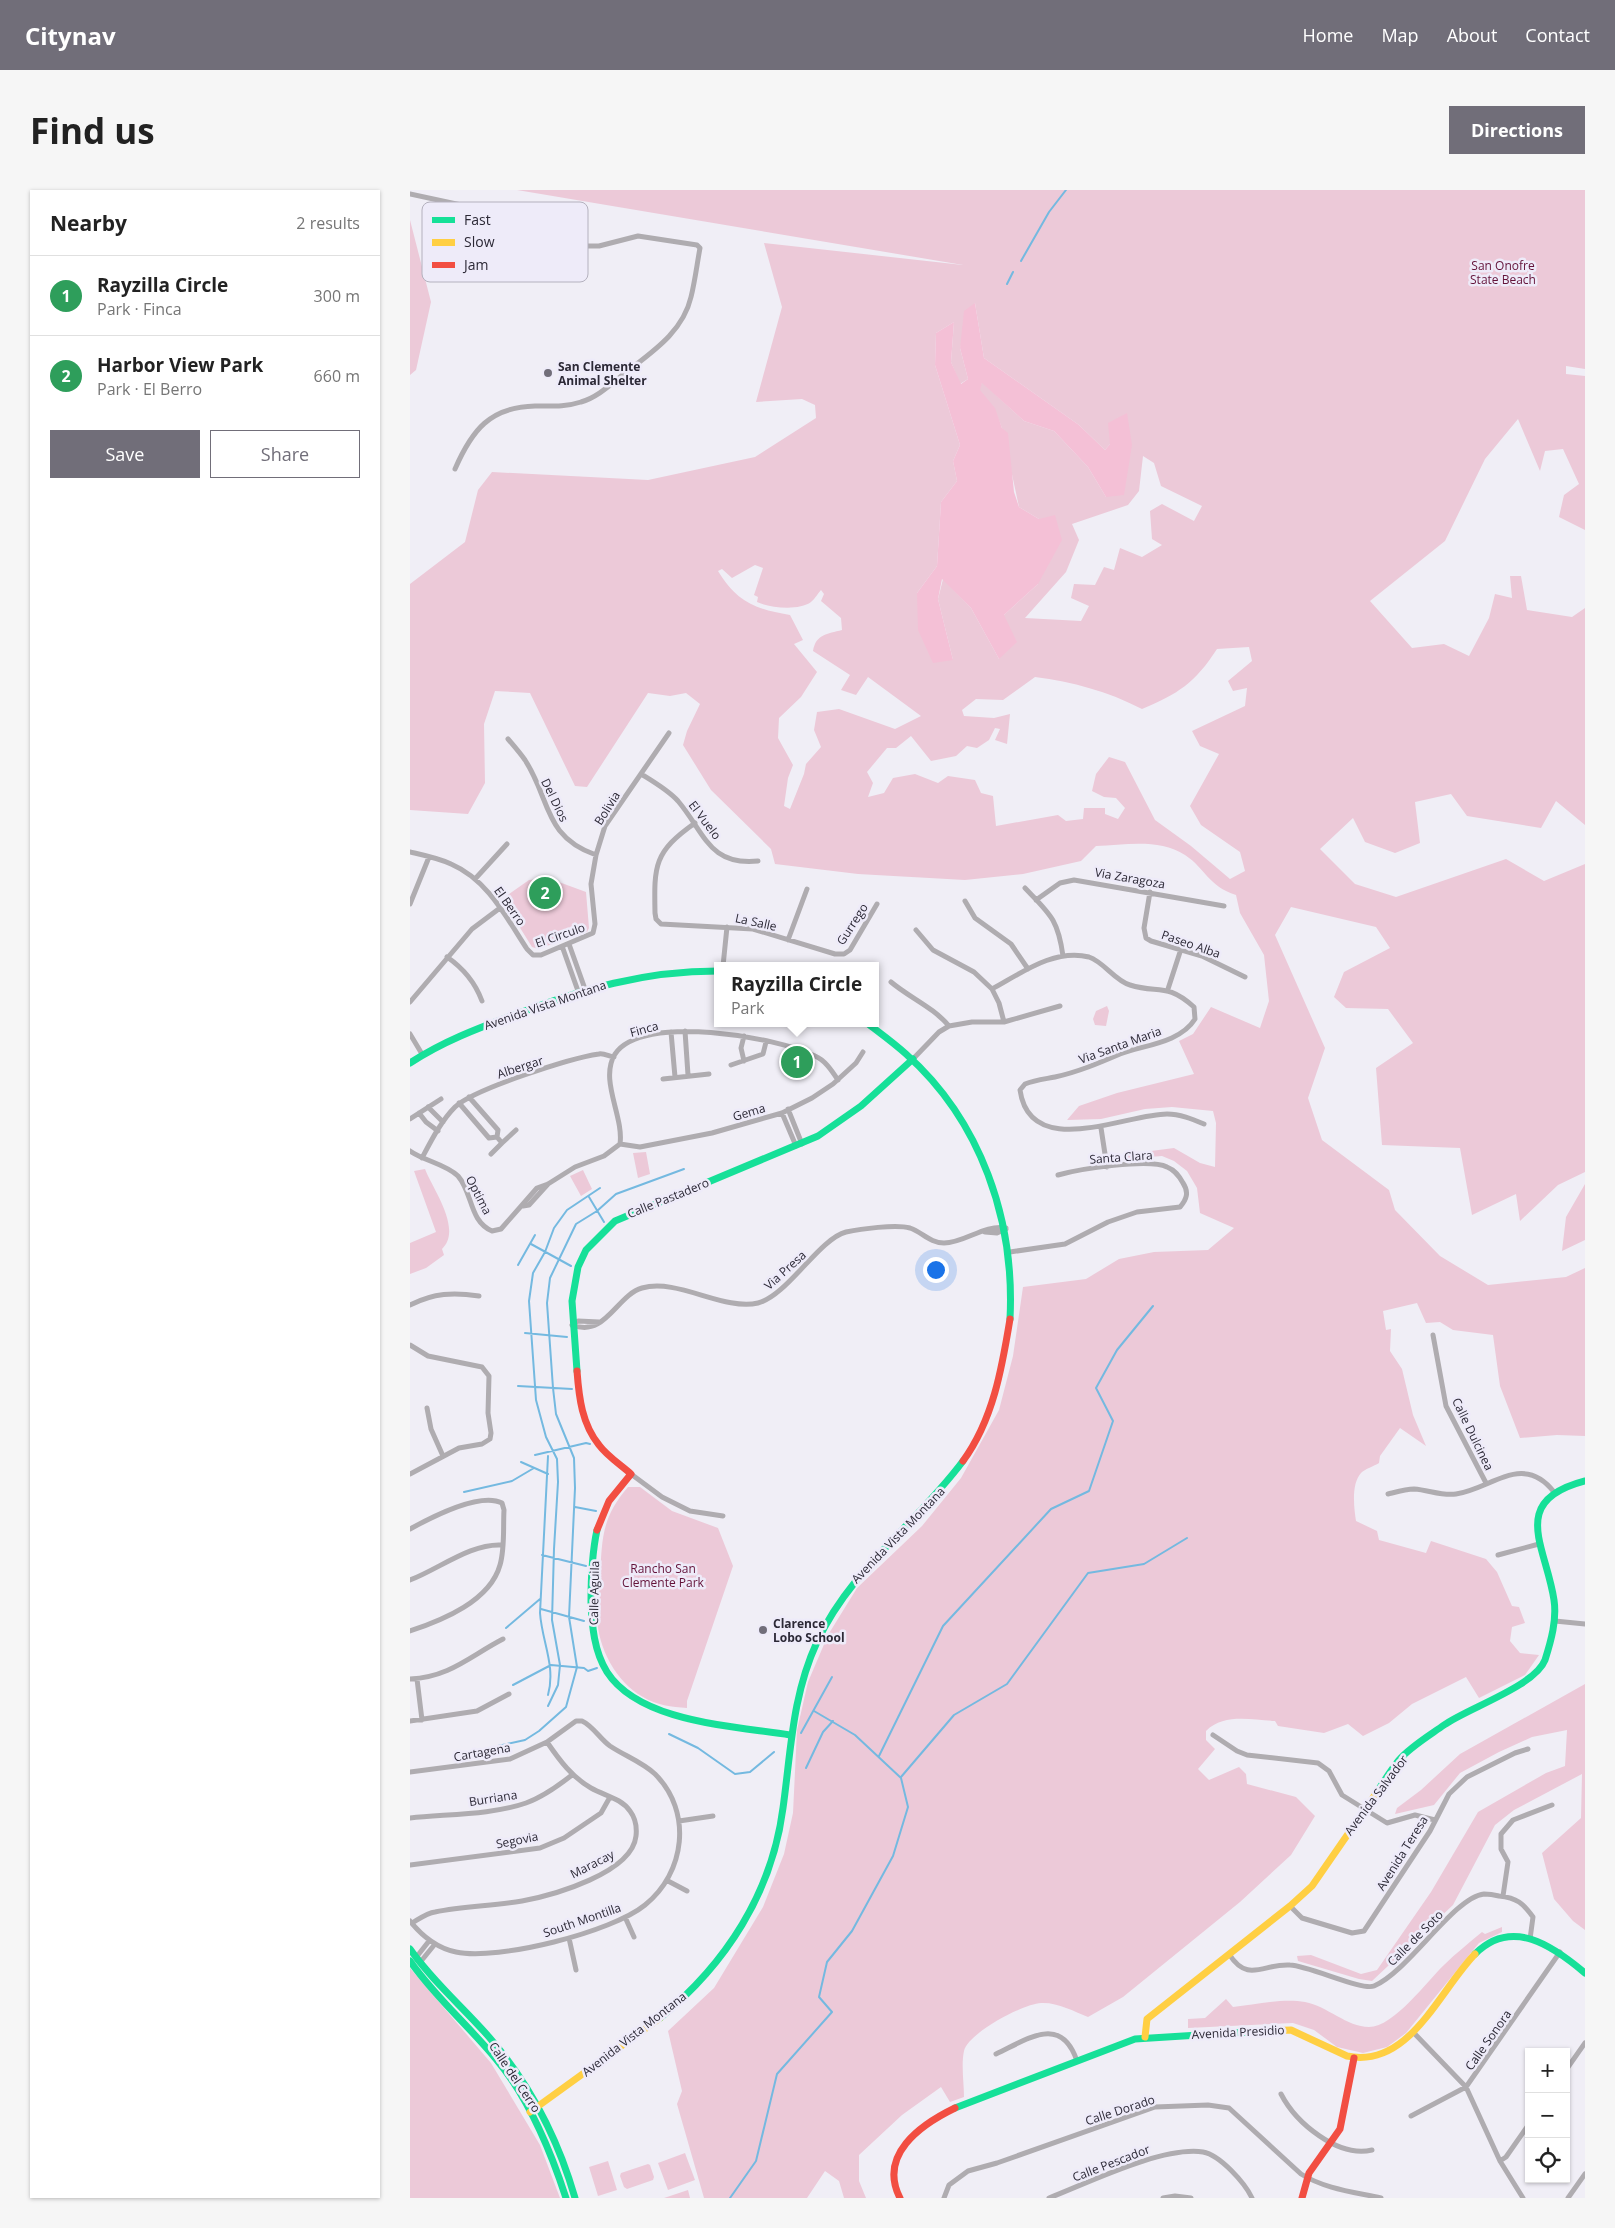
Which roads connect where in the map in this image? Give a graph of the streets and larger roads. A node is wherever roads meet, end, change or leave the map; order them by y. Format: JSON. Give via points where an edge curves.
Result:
{"nodes":[{"id":1,"x":410,"y":194,"type":"edge"},
{"id":2,"x":447,"y":202,"type":"edge"},
{"id":3,"x":588,"y":246,"type":"edge"},
{"id":4,"x":456,"y":469,"type":"dead end"},
{"id":5,"x":669,"y":733,"type":"dead end"},
{"id":6,"x":508,"y":739,"type":"dead end"},
{"id":7,"x":641,"y":774,"type":"junction"},
{"id":8,"x":695,"y":823,"type":"junction"},
{"id":9,"x":507,"y":844,"type":"dead end"},
{"id":10,"x":410,"y":852,"type":"edge"},
{"id":11,"x":596,"y":855,"type":"junction"},
{"id":12,"x":429,"y":857,"type":"junction"},
{"id":13,"x":758,"y":861,"type":"dead end"},
{"id":14,"x":475,"y":879,"type":"junction"},
{"id":15,"x":1025,"y":888,"type":"dead end"},
{"id":16,"x":807,"y":889,"type":"dead end"},
{"id":17,"x":1150,"y":892,"type":"junction"},
{"id":18,"x":1036,"y":900,"type":"junction"},
{"id":19,"x":965,"y":901,"type":"dead end"},
{"id":20,"x":410,"y":904,"type":"edge"},
{"id":21,"x":877,"y":904,"type":"dead end"},
{"id":22,"x":1224,"y":906,"type":"dead end"},
{"id":23,"x":500,"y":908,"type":"junction"},
{"id":24,"x":727,"y":927,"type":"junction"},
{"id":25,"x":916,"y":930,"type":"dead end"},
{"id":26,"x":593,"y":933,"type":"joint"},
{"id":27,"x":788,"y":940,"type":"junction"},
{"id":28,"x":568,"y":944,"type":"junction"},
{"id":29,"x":562,"y":946,"type":"junction"},
{"id":30,"x":1181,"y":949,"type":"junction"},
{"id":31,"x":844,"y":954,"type":"joint"},
{"id":32,"x":533,"y":955,"type":"joint"},
{"id":33,"x":1063,"y":956,"type":"junction"},
{"id":34,"x":447,"y":957,"type":"junction"},
{"id":35,"x":723,"y":962,"type":"edge"},
{"id":36,"x":1028,"y":968,"type":"junction"},
{"id":37,"x":714,"y":971,"type":"edge"},
{"id":38,"x":1245,"y":977,"type":"dead end"},
{"id":39,"x":891,"y":982,"type":"dead end"},
{"id":40,"x":992,"y":989,"type":"junction"},
{"id":41,"x":581,"y":990,"type":"junction"},
{"id":42,"x":1168,"y":990,"type":"junction"},
{"id":43,"x":482,"y":1001,"type":"dead end"},
{"id":44,"x":410,"y":1002,"type":"edge"},
{"id":45,"x":1060,"y":1006,"type":"dead end"},
{"id":46,"x":1004,"y":1022,"type":"junction"},
{"id":47,"x":949,"y":1026,"type":"junction"},
{"id":48,"x":872,"y":1027,"type":"edge"},
{"id":49,"x":685,"y":1031,"type":"junction"},
{"id":50,"x":671,"y":1032,"type":"junction"},
{"id":51,"x":410,"y":1034,"type":"edge"},
{"id":52,"x":744,"y":1036,"type":"junction"},
{"id":53,"x":766,"y":1042,"type":"junction"},
{"id":54,"x":863,"y":1052,"type":"dead end"},
{"id":55,"x":422,"y":1054,"type":"junction"},
{"id":56,"x":614,"y":1057,"type":"junction"},
{"id":57,"x":913,"y":1059,"type":"junction"},
{"id":58,"x":744,"y":1061,"type":"junction"},
{"id":59,"x":410,"y":1062,"type":"edge"},
{"id":60,"x":731,"y":1065,"type":"dead end"},
{"id":61,"x":709,"y":1074,"type":"dead end"},
{"id":62,"x":688,"y":1075,"type":"junction"},
{"id":63,"x":675,"y":1077,"type":"junction"},
{"id":64,"x":663,"y":1079,"type":"dead end"},
{"id":65,"x":838,"y":1080,"type":"junction"},
{"id":66,"x":468,"y":1097,"type":"junction"},
{"id":67,"x":441,"y":1099,"type":"dead end"},
{"id":68,"x":459,"y":1104,"type":"junction"},
{"id":69,"x":428,"y":1107,"type":"junction"},
{"id":70,"x":788,"y":1110,"type":"junction"},
{"id":71,"x":419,"y":1113,"type":"junction"},
{"id":72,"x":782,"y":1113,"type":"junction"},
{"id":73,"x":410,"y":1119,"type":"edge"},
{"id":74,"x":443,"y":1122,"type":"junction"},
{"id":75,"x":1204,"y":1124,"type":"dead end"},
{"id":76,"x":1101,"y":1128,"type":"junction"},
{"id":77,"x":516,"y":1130,"type":"dead end"},
{"id":78,"x":438,"y":1131,"type":"junction"},
{"id":79,"x":496,"y":1137,"type":"junction"},
{"id":80,"x":502,"y":1143,"type":"junction"},
{"id":81,"x":620,"y":1144,"type":"junction"},
{"id":82,"x":799,"y":1145,"type":"junction"},
{"id":83,"x":410,"y":1151,"type":"edge"},
{"id":84,"x":491,"y":1154,"type":"dead end"},
{"id":85,"x":422,"y":1158,"type":"junction"},
{"id":86,"x":1107,"y":1167,"type":"junction"},
{"id":87,"x":1058,"y":1175,"type":"dead end"},
{"id":88,"x":1006,"y":1228,"type":"junction"},
{"id":89,"x":1010,"y":1252,"type":"junction"},
{"id":90,"x":479,"y":1296,"type":"dead end"},
{"id":91,"x":410,"y":1305,"type":"edge"},
{"id":92,"x":572,"y":1325,"type":"junction"},
{"id":93,"x":1433,"y":1335,"type":"dead end"},
{"id":94,"x":410,"y":1345,"type":"edge"},
{"id":95,"x":427,"y":1408,"type":"dead end"},
{"id":96,"x":443,"y":1456,"type":"junction"},
{"id":97,"x":410,"y":1474,"type":"edge"},
{"id":98,"x":631,"y":1474,"type":"junction"},
{"id":99,"x":1585,"y":1482,"type":"edge"},
{"id":100,"x":1486,"y":1483,"type":"junction"},
{"id":101,"x":1554,"y":1492,"type":"junction"},
{"id":102,"x":1388,"y":1494,"type":"dead end"},
{"id":103,"x":723,"y":1516,"type":"dead end"},
{"id":104,"x":410,"y":1530,"type":"edge"},
{"id":105,"x":1539,"y":1544,"type":"junction"},
{"id":106,"x":502,"y":1545,"type":"junction"},
{"id":107,"x":1498,"y":1555,"type":"dead end"},
{"id":108,"x":410,"y":1580,"type":"edge"},
{"id":109,"x":1554,"y":1621,"type":"junction"},
{"id":110,"x":1585,"y":1624,"type":"edge"},
{"id":111,"x":410,"y":1631,"type":"edge"},
{"id":112,"x":503,"y":1639,"type":"dead end"},
{"id":113,"x":410,"y":1679,"type":"edge"},
{"id":114,"x":417,"y":1679,"type":"junction"},
{"id":115,"x":509,"y":1694,"type":"dead end"},
{"id":116,"x":422,"y":1720,"type":"junction"},
{"id":117,"x":410,"y":1721,"type":"edge"},
{"id":118,"x":578,"y":1721,"type":"joint"},
{"id":119,"x":790,"y":1735,"type":"junction"},
{"id":120,"x":1213,"y":1735,"type":"dead end"},
{"id":121,"x":547,"y":1742,"type":"junction"},
{"id":122,"x":1528,"y":1749,"type":"dead end"},
{"id":123,"x":410,"y":1772,"type":"edge"},
{"id":124,"x":572,"y":1775,"type":"junction"},
{"id":125,"x":610,"y":1797,"type":"junction"},
{"id":126,"x":1552,"y":1805,"type":"dead end"},
{"id":127,"x":1363,"y":1809,"type":"junction"},
{"id":128,"x":713,"y":1816,"type":"dead end"},
{"id":129,"x":410,"y":1818,"type":"edge"},
{"id":130,"x":1435,"y":1820,"type":"junction"},
{"id":131,"x":679,"y":1821,"type":"junction"},
{"id":132,"x":410,"y":1865,"type":"edge"},
{"id":133,"x":668,"y":1881,"type":"junction"},
{"id":134,"x":687,"y":1891,"type":"dead end"},
{"id":135,"x":1503,"y":1896,"type":"junction"},
{"id":136,"x":1290,"y":1906,"type":"junction"},
{"id":137,"x":625,"y":1917,"type":"junction"},
{"id":138,"x":411,"y":1922,"type":"edge"},
{"id":139,"x":634,"y":1937,"type":"dead end"},
{"id":140,"x":569,"y":1938,"type":"junction"},
{"id":141,"x":1530,"y":1939,"type":"junction"},
{"id":142,"x":432,"y":1942,"type":"junction"},
{"id":143,"x":410,"y":1948,"type":"edge"},
{"id":144,"x":1560,"y":1952,"type":"junction"},
{"id":145,"x":1228,"y":1954,"type":"junction"},
{"id":146,"x":413,"y":1962,"type":"edge"},
{"id":147,"x":576,"y":1970,"type":"dead end"},
{"id":148,"x":1585,"y":1973,"type":"edge"},
{"id":149,"x":1413,"y":2032,"type":"junction"},
{"id":150,"x":1145,"y":2037,"type":"junction"},
{"id":151,"x":1585,"y":2043,"type":"edge"},
{"id":152,"x":996,"y":2054,"type":"dead end"},
{"id":153,"x":1354,"y":2058,"type":"junction"},
{"id":154,"x":1077,"y":2061,"type":"junction"},
{"id":155,"x":1570,"y":2064,"type":"edge"},
{"id":156,"x":1466,"y":2087,"type":"junction"},
{"id":157,"x":1281,"y":2094,"type":"dead end"},
{"id":158,"x":537,"y":2106,"type":"junction"},
{"id":159,"x":530,"y":2112,"type":"junction"},
{"id":160,"x":1411,"y":2116,"type":"dead end"},
{"id":161,"x":1525,"y":2130,"type":"edge"},
{"id":162,"x":1330,"y":2143,"type":"junction"},
{"id":163,"x":1372,"y":2150,"type":"dead end"},
{"id":164,"x":1500,"y":2160,"type":"junction"},
{"id":165,"x":1585,"y":2174,"type":"edge"},
{"id":166,"x":1305,"y":2177,"type":"junction"},
{"id":167,"x":566,"y":2198,"type":"edge"},
{"id":168,"x":575,"y":2198,"type":"edge"},
{"id":169,"x":900,"y":2198,"type":"edge"},
{"id":170,"x":944,"y":2198,"type":"edge"},
{"id":171,"x":1050,"y":2198,"type":"edge"},
{"id":172,"x":1163,"y":2198,"type":"edge"},
{"id":173,"x":1191,"y":2198,"type":"edge"},
{"id":174,"x":1252,"y":2198,"type":"edge"},
{"id":175,"x":1302,"y":2198,"type":"edge"},
{"id":176,"x":1382,"y":2198,"type":"edge"},
{"id":177,"x":1523,"y":2198,"type":"edge"},
{"id":178,"x":1568,"y":2198,"type":"edge"}],
"edges":[{"from":1,"to":2,"type":"street"},
{"from":3,"to":4,"type":"street","via":[[638,236],[700,246],[691,298],[684,316],[664,342],[597,395],[558,407],[518,406],[500,412],[481,426],[466,445]]},
{"from":5,"to":7,"type":"street","name":"Bolivia"},
{"from":6,"to":11,"type":"street","name":"Del Dios","via":[[526,761],[560,833],[579,849]]},
{"from":7,"to":8,"type":"street","name":"El Vuelo","via":[[672,795]]},
{"from":7,"to":11,"type":"street","name":"Bolivia","via":[[605,826]]},
{"from":8,"to":13,"type":"street","name":"El Vuelo","via":[[709,844],[726,859]]},
{"from":8,"to":24,"type":"street","name":"La Salle","via":[[667,845],[656,869],[656,919],[661,924]]},
{"from":9,"to":14,"type":"street"},
{"from":10,"to":12,"type":"street","name":"El Berro"},
{"from":11,"to":26,"type":"street","name":"Bolivia","via":[[591,884]]},
{"from":12,"to":14,"type":"street","name":"El Berro","via":[[451,864]]},
{"from":12,"to":20,"type":"street"},
{"from":14,"to":23,"type":"street","name":"El Berro"},
{"from":15,"to":18,"type":"street"},
{"from":16,"to":27,"type":"street"},
{"from":17,"to":18,"type":"street","name":"Via Zaragoza","via":[[1074,880],[1060,883]]},
{"from":17,"to":22,"type":"street","name":"Via Zaragoza"},
{"from":17,"to":30,"type":"street","name":"Paseo Alba","via":[[1144,928],[1146,938]]},
{"from":18,"to":33,"type":"street","via":[[1053,916]]},
{"from":19,"to":36,"type":"street","via":[[975,918],[1011,944]]},
{"from":21,"to":31,"type":"street","name":"Gurrego","via":[[850,950]]},
{"from":23,"to":32,"type":"street","name":"El Berro"},
{"from":23,"to":34,"type":"street","via":[[472,929]]},
{"from":24,"to":27,"type":"street","name":"La Salle"},
{"from":24,"to":35,"type":"street"},
{"from":25,"to":40,"type":"street","via":[[933,950],[974,972]]},
{"from":26,"to":28,"type":"street","name":"El Circulo"},
{"from":27,"to":31,"type":"street","name":"La Salle"},
{"from":28,"to":29,"type":"street","name":"El Circulo"},
{"from":28,"to":41,"type":"street"},
{"from":29,"to":32,"type":"street","name":"El Circulo"},
{"from":29,"to":41,"type":"street"},
{"from":30,"to":38,"type":"street","name":"Paseo Alba"},
{"from":30,"to":42,"type":"street"},
{"from":33,"to":36,"type":"street","name":"Via Santa Maria"},
{"from":33,"to":42,"type":"street","name":"Via Santa Maria","via":[[1089,958],[1129,985]]},
{"from":34,"to":43,"type":"street","via":[[476,985]]},
{"from":34,"to":44,"type":"street"},
{"from":36,"to":40,"type":"street","name":"Via Santa Maria"},
{"from":37,"to":41,"type":"street","name":"Avenida Vista Montana","via":[[634,975]]},
{"from":39,"to":47,"type":"street","via":[[909,997],[937,1012]]},
{"from":40,"to":46,"type":"street"},
{"from":41,"to":55,"type":"street","name":"Avenida Vista Montana","via":[[454,1038]]},
{"from":42,"to":76,"type":"street","name":"Via Santa Maria","via":[[1194,1007],[1196,1019],[1192,1024],[1158,1044],[1090,1067],[1033,1081],[1020,1090],[1021,1100],[1030,1115],[1044,1124],[1078,1130]]},
{"from":45,"to":46,"type":"street","name":"Calle Pastadero"},
{"from":46,"to":47,"type":"street","name":"Calle Pastadero"},
{"from":47,"to":57,"type":"street","name":"Calle Pastadero"},
{"from":48,"to":57,"type":"street","name":"Avenida Vista Montana"},
{"from":49,"to":50,"type":"street","name":"Finca"},
{"from":49,"to":52,"type":"street","name":"Finca"},
{"from":49,"to":62,"type":"street"},
{"from":50,"to":56,"type":"street","name":"Finca","via":[[632,1040]]},
{"from":50,"to":63,"type":"street"},
{"from":51,"to":55,"type":"street"},
{"from":52,"to":53,"type":"street","name":"Finca"},
{"from":52,"to":58,"type":"street","via":[[740,1048]]},
{"from":53,"to":58,"type":"street","via":[[763,1054]]},
{"from":53,"to":65,"type":"street","name":"Finca","via":[[815,1056]]},
{"from":54,"to":65,"type":"street","name":"Gema"},
{"from":55,"to":59,"type":"street","name":"Avenida Vista Montana"},
{"from":56,"to":66,"type":"street","name":"Albergar","via":[[600,1054]]},
{"from":56,"to":81,"type":"street","via":[[611,1083]]},
{"from":57,"to":82,"type":"street","name":"Calle Pastadero","via":[[853,1113],[830,1130]]},
{"from":57,"to":88,"type":"street","name":"Avenida Vista Montana","via":[[962,1118],[983,1158]]},
{"from":58,"to":60,"type":"street"},
{"from":61,"to":62,"type":"street"},
{"from":62,"to":63,"type":"street"},
{"from":63,"to":64,"type":"street"},
{"from":65,"to":70,"type":"street","name":"Gema"},
{"from":66,"to":68,"type":"street","name":"Albergar"},
{"from":66,"to":79,"type":"street","via":[[498,1130]]},
{"from":67,"to":69,"type":"street"},
{"from":68,"to":74,"type":"street","name":"Albergar"},
{"from":68,"to":79,"type":"street","via":[[489,1138]]},
{"from":69,"to":71,"type":"street"},
{"from":69,"to":74,"type":"street"},
{"from":70,"to":72,"type":"street","name":"Gema"},
{"from":70,"to":82,"type":"street"},
{"from":71,"to":73,"type":"street"},
{"from":71,"to":78,"type":"street"},
{"from":72,"to":81,"type":"street","name":"Gema","via":[[712,1133],[640,1147]]},
{"from":72,"to":82,"type":"street"},
{"from":74,"to":78,"type":"street","name":"Albergar"},
{"from":75,"to":76,"type":"street","name":"Via Santa Maria","via":[[1181,1115],[1167,1114]]},
{"from":76,"to":86,"type":"street"},
{"from":77,"to":80,"type":"street"},
{"from":78,"to":85,"type":"street","name":"Albergar"},
{"from":79,"to":80,"type":"street"},
{"from":80,"to":84,"type":"street"},
{"from":81,"to":85,"type":"street","name":"Optima","via":[[604,1156],[575,1167],[537,1188],[501,1229],[492,1231],[478,1219],[458,1177]]},
{"from":82,"to":92,"type":"street","name":"Calle Pastadero","via":[[615,1221],[586,1250],[578,1267]]},
{"from":83,"to":85,"type":"street","name":"Optima"},
{"from":86,"to":87,"type":"street","name":"Santa Clara"},
{"from":86,"to":89,"type":"street","name":"Santa Clara","via":[[1152,1163],[1166,1166],[1178,1174],[1187,1188],[1186,1200],[1180,1207],[1137,1212],[1108,1222],[1065,1244]]},
{"from":88,"to":89,"type":"street","name":"Avenida Vista Montana"},
{"from":88,"to":92,"type":"street","name":"Via Presa","via":[[992,1228],[944,1243],[906,1227],[844,1232],[763,1301],[744,1303],[650,1287],[632,1292],[614,1313],[600,1322],[578,1321]]},
{"from":89,"to":119,"type":"street","name":"Avenida Vista Montana","via":[[1012,1294],[1008,1343],[995,1393],[970,1449],[945,1487],[871,1561],[834,1609],[810,1658]]},
{"from":90,"to":91,"type":"street","via":[[440,1293]]},
{"from":92,"to":98,"type":"street","name":"Calle Pastadero","via":[[578,1399],[584,1420],[599,1446]]},
{"from":93,"to":100,"type":"street","name":"Calle Dulcinea","via":[[1446,1406]]},
{"from":94,"to":96,"type":"street","via":[[428,1356],[482,1367],[489,1376],[490,1439]]},
{"from":95,"to":96,"type":"street","via":[[431,1428]]},
{"from":96,"to":97,"type":"street"},
{"from":98,"to":103,"type":"street","name":"Calle Pastadero","via":[[662,1497],[690,1512]]},
{"from":98,"to":119,"type":"street","name":"Calle Aguila","via":[[603,1510],[596,1535],[592,1627],[604,1666],[624,1690],[654,1710]]},
{"from":99,"to":101,"type":"street"},
{"from":100,"to":101,"type":"street","via":[[1517,1473],[1535,1477]]},
{"from":100,"to":102,"type":"street","via":[[1456,1494],[1434,1494],[1415,1489]]},
{"from":101,"to":105,"type":"street","name":"Avenida Salvador","via":[[1544,1502],[1537,1522]]},
{"from":104,"to":106,"type":"street","via":[[446,1511],[497,1500],[504,1510]]},
{"from":105,"to":107,"type":"street"},
{"from":105,"to":109,"type":"street","name":"Avenida Salvador","via":[[1551,1587]]},
{"from":106,"to":108,"type":"street","via":[[478,1547]]},
{"from":106,"to":111,"type":"street","via":[[500,1564],[483,1593],[437,1621]]},
{"from":109,"to":110,"type":"street"},
{"from":109,"to":127,"type":"street","name":"Avenida Salvador","via":[[1544,1662],[1529,1680],[1424,1738],[1400,1759]]},
{"from":112,"to":114,"type":"street","via":[[445,1673]]},
{"from":113,"to":114,"type":"street"},
{"from":114,"to":116,"type":"street"},
{"from":115,"to":116,"type":"street","via":[[477,1711]]},
{"from":116,"to":117,"type":"street"},
{"from":118,"to":121,"type":"street","name":"Cartagena"},
{"from":118,"to":131,"type":"street","name":"South Montilla","via":[[584,1722],[609,1746],[655,1774],[668,1792]]},
{"from":119,"to":158,"type":"street","name":"Avenida Vista Montana","via":[[777,1840],[758,1895],[716,1965],[681,2000]]},
{"from":120,"to":127,"type":"street","via":[[1247,1755],[1318,1763],[1329,1771],[1342,1795]]},
{"from":121,"to":123,"type":"street","name":"Cartagena","via":[[510,1759]]},
{"from":121,"to":124,"type":"street","name":"Maracay"},
{"from":122,"to":130,"type":"street","name":"Avenida Teresa","via":[[1467,1777],[1449,1794]]},
{"from":124,"to":125,"type":"street","name":"Maracay"},
{"from":124,"to":129,"type":"street","name":"Burriana","via":[[549,1792],[525,1803],[496,1810]]},
{"from":125,"to":132,"type":"street","name":"Segovia","via":[[601,1813],[564,1838],[540,1848]]},
{"from":125,"to":138,"type":"street","name":"Maracay","via":[[622,1802],[630,1811],[637,1829],[630,1852],[616,1866],[553,1893],[433,1912]]},
{"from":126,"to":135,"type":"street","via":[[1513,1820],[1501,1834],[1501,1849],[1508,1862]]},
{"from":127,"to":130,"type":"street","via":[[1387,1822],[1416,1815]]},
{"from":127,"to":136,"type":"street","name":"Avenida Salvador","via":[[1312,1886]]},
{"from":128,"to":131,"type":"street"},
{"from":130,"to":136,"type":"street","name":"Avenida Teresa","via":[[1364,1931],[1352,1933],[1302,1918]]},
{"from":131,"to":133,"type":"street","name":"South Montilla","via":[[681,1841]]},
{"from":133,"to":134,"type":"street"},
{"from":133,"to":137,"type":"street","name":"South Montilla","via":[[644,1907]]},
{"from":135,"to":141,"type":"street","name":"Calle de Soto","via":[[1522,1902],[1533,1916]]},
{"from":135,"to":145,"type":"street","name":"Calle de Soto","via":[[1483,1894],[1465,1902],[1392,1975],[1372,1987],[1358,1986],[1316,1970],[1288,1965],[1256,1972],[1243,1968]]},
{"from":136,"to":145,"type":"street","name":"Avenida Salvador"},
{"from":137,"to":139,"type":"street"},
{"from":137,"to":140,"type":"street","name":"South Montilla"},
{"from":138,"to":142,"type":"street"},
{"from":140,"to":142,"type":"street","name":"South Montilla","via":[[544,1945],[475,1954],[456,1952]]},
{"from":140,"to":147,"type":"street"},
{"from":141,"to":144,"type":"street","name":"Avenida Presidio"},
{"from":141,"to":149,"type":"street","name":"Avenida Presidio","via":[[1510,1936],[1488,1943]]},
{"from":142,"to":146,"type":"street","via":[[422,1960]]},
{"from":143,"to":146,"type":"street","name":"Calle del Cerro"},
{"from":144,"to":148,"type":"street","name":"Avenida Presidio"},
{"from":144,"to":156,"type":"street","name":"Calle Sonora"},
{"from":145,"to":150,"type":"street","name":"Avenida Salvador","via":[[1147,2019]]},
{"from":146,"to":158,"type":"street","name":"Calle del Cerro","via":[[489,2038]]},
{"from":146,"to":159,"type":"street","name":"Calle del Cerro","via":[[430,1988],[498,2061]]},
{"from":149,"to":153,"type":"street","name":"Avenida Presidio","via":[[1389,2052]]},
{"from":149,"to":156,"type":"street"},
{"from":150,"to":153,"type":"street","name":"Avenida Presidio","via":[[1291,2030],[1304,2033],[1333,2052]]},
{"from":150,"to":154,"type":"street","name":"Avenida Presidio"},
{"from":151,"to":155,"type":"street"},
{"from":152,"to":154,"type":"street","via":[[1036,2035],[1049,2033],[1062,2036],[1071,2044]]},
{"from":153,"to":162,"type":"street","via":[[1343,2118],[1336,2137]]},
{"from":154,"to":169,"type":"street","name":"Avenida Presidio","via":[[952,2109],[937,2119],[906,2143],[897,2155],[892,2180]]},
{"from":156,"to":160,"type":"street","name":"Calle Sonora"},
{"from":156,"to":164,"type":"street"},
{"from":157,"to":162,"type":"street","via":[[1287,2105]]},
{"from":158,"to":159,"type":"street","name":"Avenida Vista Montana"},
{"from":158,"to":168,"type":"street","name":"Calle del Cerro","via":[[556,2143]]},
{"from":159,"to":167,"type":"street","name":"Calle del Cerro"},
{"from":161,"to":164,"type":"street","via":[[1506,2157]]},
{"from":162,"to":163,"type":"street","via":[[1363,2152]]},
{"from":162,"to":166,"type":"street"},
{"from":164,"to":177,"type":"street"},
{"from":165,"to":178,"type":"street"},
{"from":166,"to":170,"type":"street","name":"Calle Dorado","via":[[1229,2108],[1208,2105],[1155,2107],[968,2171],[950,2185]]},
{"from":166,"to":175,"type":"street"},
{"from":166,"to":176,"type":"street","name":"Calle Dorado","via":[[1335,2189]]},
{"from":171,"to":174,"type":"street","name":"Calle Pescador","via":[[1160,2155],[1204,2152],[1221,2162],[1247,2187]]},
{"from":172,"to":173,"type":"street"}]}
